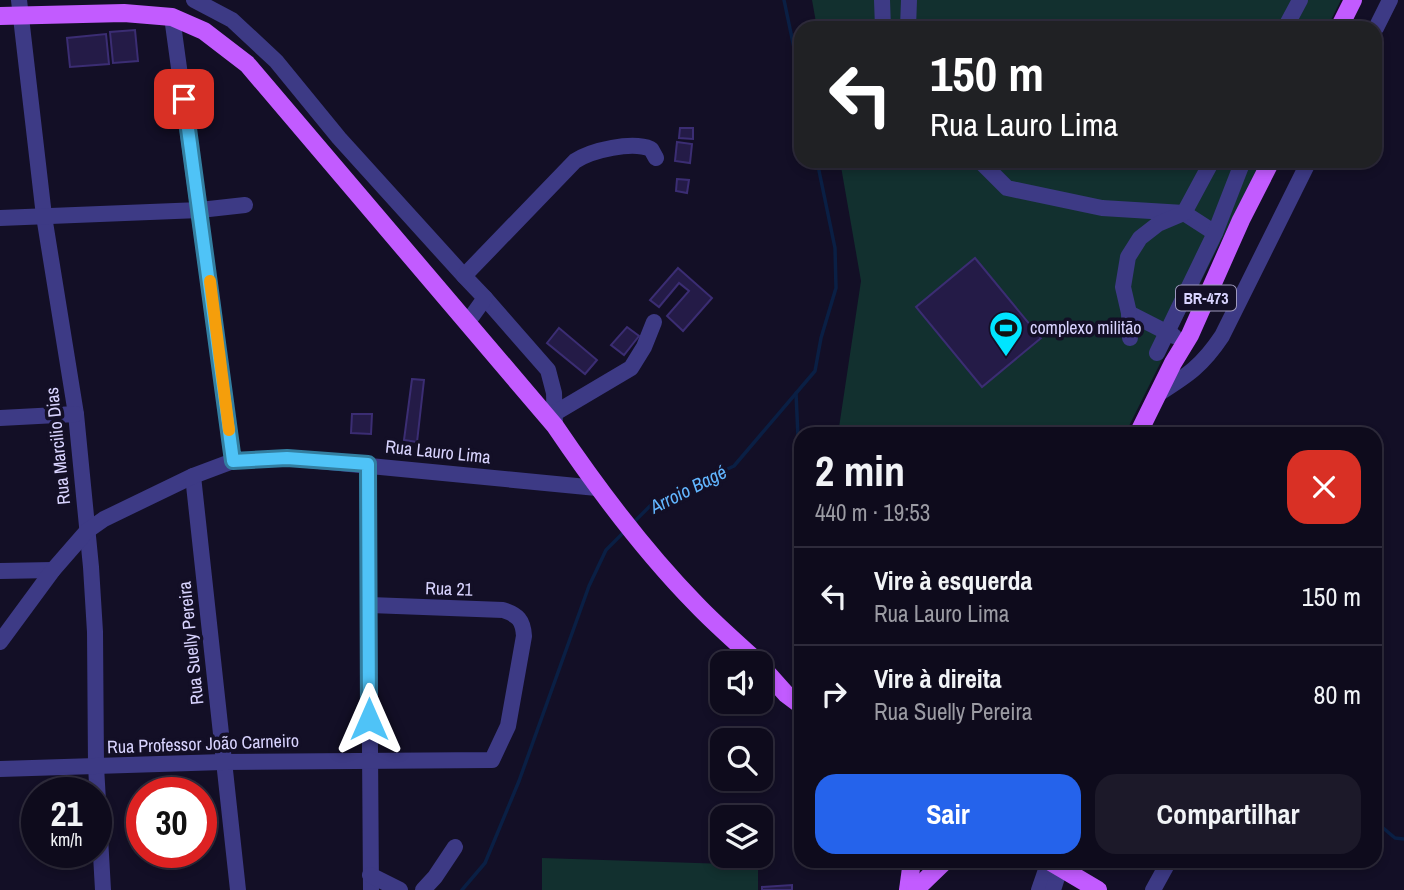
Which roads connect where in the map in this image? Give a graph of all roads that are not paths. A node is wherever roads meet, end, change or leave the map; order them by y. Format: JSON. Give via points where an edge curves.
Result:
{"nodes":[{"id":1,"x":194,"y":0,"type":"edge"},
{"id":2,"x":882,"y":0,"type":"edge"},
{"id":3,"x":909,"y":0,"type":"edge"},
{"id":4,"x":1300,"y":0,"type":"edge"},
{"id":5,"x":1353,"y":0,"type":"edge"},
{"id":6,"x":1390,"y":0,"type":"edge"},
{"id":7,"x":20,"y":8,"type":"edge"},
{"id":8,"x":0,"y":16,"type":"edge"},
{"id":9,"x":172,"y":17,"type":"junction"},
{"id":10,"x":883,"y":21,"type":"edge"},
{"id":11,"x":908,"y":21,"type":"edge"},
{"id":12,"x":1289,"y":21,"type":"edge"},
{"id":13,"x":1342,"y":21,"type":"edge"},
{"id":14,"x":1380,"y":21,"type":"edge"},
{"id":15,"x":317,"y":110,"type":"junction"},
{"id":16,"x":299,"y":124,"type":"junction"},
{"id":17,"x":656,"y":158,"type":"dead end"},
{"id":18,"x":987,"y":168,"type":"edge"},
{"id":19,"x":1208,"y":168,"type":"edge"},
{"id":20,"x":1240,"y":168,"type":"edge"},
{"id":21,"x":1267,"y":168,"type":"edge"},
{"id":22,"x":1305,"y":168,"type":"edge"},
{"id":23,"x":377,"y":180,"type":"junction"},
{"id":24,"x":356,"y":192,"type":"junction"},
{"id":25,"x":245,"y":205,"type":"dead end"},
{"id":26,"x":200,"y":210,"type":"junction"},
{"id":27,"x":1184,"y":213,"type":"junction"},
{"id":28,"x":44,"y":216,"type":"junction"},
{"id":29,"x":0,"y":218,"type":"edge"},
{"id":30,"x":1215,"y":233,"type":"junction"},
{"id":31,"x":432,"y":242,"type":"junction"},
{"id":32,"x":412,"y":258,"type":"junction"},
{"id":33,"x":464,"y":276,"type":"junction"},
{"id":34,"x":485,"y":298,"type":"junction"},
{"id":35,"x":1129,"y":313,"type":"junction"},
{"id":36,"x":654,"y":322,"type":"dead end"},
{"id":37,"x":467,"y":323,"type":"junction"},
{"id":38,"x":1167,"y":332,"type":"junction"},
{"id":39,"x":1130,"y":338,"type":"dead end"},
{"id":40,"x":1188,"y":338,"type":"junction"},
{"id":41,"x":1215,"y":346,"type":"junction"},
{"id":42,"x":1157,"y":354,"type":"dead end"},
{"id":43,"x":1158,"y":394,"type":"junction"},
{"id":44,"x":76,"y":414,"type":"junction"},
{"id":45,"x":0,"y":418,"type":"edge"},
{"id":46,"x":555,"y":420,"type":"junction"},
{"id":47,"x":1142,"y":427,"type":"edge"},
{"id":48,"x":233,"y":461,"type":"junction"},
{"id":49,"x":368,"y":464,"type":"junction"},
{"id":50,"x":193,"y":476,"type":"junction"},
{"id":51,"x":601,"y":493,"type":"junction"},
{"id":52,"x":86,"y":531,"type":"junction"},
{"id":53,"x":53,"y":570,"type":"junction"},
{"id":54,"x":0,"y":571,"type":"edge"},
{"id":55,"x":370,"y":605,"type":"junction"},
{"id":56,"x":0,"y":642,"type":"edge"},
{"id":57,"x":746,"y":651,"type":"edge"},
{"id":58,"x":773,"y":673,"type":"edge"},
{"id":59,"x":773,"y":679,"type":"edge"},
{"id":60,"x":794,"y":686,"type":"edge"},
{"id":61,"x":794,"y":700,"type":"edge"},
{"id":62,"x":368,"y":759,"type":"junction"},
{"id":63,"x":492,"y":760,"type":"joint"},
{"id":64,"x":223,"y":762,"type":"junction"},
{"id":65,"x":96,"y":766,"type":"junction"},
{"id":66,"x":0,"y":769,"type":"edge"},
{"id":67,"x":455,"y":847,"type":"dead end"},
{"id":68,"x":909,"y":868,"type":"edge"},
{"id":69,"x":930,"y":868,"type":"edge"},
{"id":70,"x":938,"y":868,"type":"edge"},
{"id":71,"x":1050,"y":868,"type":"edge"},
{"id":72,"x":1053,"y":868,"type":"edge"},
{"id":73,"x":1061,"y":868,"type":"edge"},
{"id":74,"x":1165,"y":868,"type":"edge"},
{"id":75,"x":372,"y":885,"type":"edge"},
{"id":76,"x":103,"y":890,"type":"edge"},
{"id":77,"x":238,"y":890,"type":"edge"},
{"id":78,"x":400,"y":890,"type":"edge"},
{"id":79,"x":423,"y":890,"type":"edge"},
{"id":80,"x":907,"y":890,"type":"edge"},
{"id":81,"x":915,"y":890,"type":"edge"},
{"id":82,"x":1039,"y":890,"type":"edge"},
{"id":83,"x":1053,"y":890,"type":"edge"},
{"id":84,"x":1098,"y":890,"type":"edge"},
{"id":85,"x":1153,"y":890,"type":"edge"}],
"edges":[{"from":1,"to":15,"type":"street","via":[[232,20],[276,61]]},
{"from":2,"to":10,"type":"street"},
{"from":3,"to":11,"type":"street"},
{"from":4,"to":12,"type":"street"},
{"from":5,"to":13,"type":"main road"},
{"from":6,"to":14,"type":"street"},
{"from":7,"to":8,"type":"main road"},
{"from":7,"to":9,"type":"main road"},
{"from":7,"to":28,"type":"street","name":"Rua Marcilio Dias"},
{"from":9,"to":16,"type":"main road","via":[[204,31],[247,64]]},
{"from":9,"to":26,"type":"street"},
{"from":15,"to":16,"type":"street"},
{"from":15,"to":23,"type":"street"},
{"from":16,"to":24,"type":"main road"},
{"from":17,"to":33,"type":"street","via":[[651,149],[634,145],[586,153]]},
{"from":18,"to":27,"type":"street","via":[[1007,188],[1102,208]]},
{"from":19,"to":27,"type":"street"},
{"from":20,"to":30,"type":"street"},
{"from":21,"to":40,"type":"main road","number":"BR-473"},
{"from":22,"to":41,"type":"street"},
{"from":23,"to":24,"type":"street"},
{"from":23,"to":31,"type":"street"},
{"from":24,"to":32,"type":"main road"},
{"from":25,"to":26,"type":"street"},
{"from":26,"to":28,"type":"street"},
{"from":26,"to":48,"type":"street"},
{"from":27,"to":30,"type":"street"},
{"from":27,"to":35,"type":"street","via":[[1140,238],[1128,257],[1122,287]]},
{"from":28,"to":29,"type":"street"},
{"from":28,"to":44,"type":"street","name":"Rua Marcilio Dias"},
{"from":30,"to":38,"type":"street"},
{"from":31,"to":32,"type":"street"},
{"from":31,"to":33,"type":"street"},
{"from":32,"to":37,"type":"main road"},
{"from":33,"to":34,"type":"street"},
{"from":34,"to":37,"type":"street"},
{"from":34,"to":46,"type":"street","via":[[548,370]]},
{"from":35,"to":38,"type":"street"},
{"from":35,"to":39,"type":"street"},
{"from":36,"to":46,"type":"street","via":[[631,368]]},
{"from":37,"to":46,"type":"main road"},
{"from":38,"to":40,"type":"street"},
{"from":38,"to":42,"type":"street"},
{"from":40,"to":41,"type":"street"},
{"from":40,"to":43,"type":"main road","number":"BR-473"},
{"from":41,"to":43,"type":"street","via":[[1193,373]]},
{"from":43,"to":47,"type":"main road","number":"BR-473"},
{"from":44,"to":45,"type":"street"},
{"from":44,"to":52,"type":"street","name":"Rua Marcilio Dias"},
{"from":46,"to":51,"type":"main road"},
{"from":48,"to":49,"type":"street","name":"Rua Lauro Lima","via":[[287,458]]},
{"from":48,"to":50,"type":"street","name":"Rua Lauro Lima"},
{"from":49,"to":51,"type":"street","name":"Rua Lauro Lima"},
{"from":49,"to":55,"type":"street"},
{"from":50,"to":52,"type":"street","name":"Rua Lauro Lima"},
{"from":50,"to":64,"type":"street","name":"Rua Suelly Pereira"},
{"from":51,"to":57,"type":"main road","via":[[695,603]]},
{"from":52,"to":53,"type":"street","name":"Rua Lauro Lima"},
{"from":52,"to":65,"type":"street","name":"Rua Marcilio Dias","via":[[95,632]]},
{"from":53,"to":54,"type":"street"},
{"from":53,"to":56,"type":"street","name":"Rua Lauro Lima"},
{"from":55,"to":62,"type":"street"},
{"from":55,"to":63,"type":"street","name":"Rua 21","via":[[516,614],[523,623],[524,636],[508,726]]},
{"from":58,"to":60,"type":"main road"},
{"from":59,"to":61,"type":"main road"},
{"from":62,"to":63,"type":"street","name":"Rua Professor João Carneiro"},
{"from":62,"to":64,"type":"street","name":"Rua Professor João Carneiro"},
{"from":62,"to":75,"type":"street"},
{"from":64,"to":65,"type":"street","name":"Rua Professor João Carneiro"},
{"from":64,"to":77,"type":"street","name":"Rua Suelly Pereira"},
{"from":65,"to":66,"type":"street","name":"Rua Professor João Carneiro"},
{"from":65,"to":76,"type":"street","name":"Rua Marcilio Dias"},
{"from":67,"to":79,"type":"street"},
{"from":68,"to":80,"type":"main road"},
{"from":69,"to":81,"type":"main road"},
{"from":70,"to":81,"type":"main road"},
{"from":71,"to":82,"type":"street"},
{"from":72,"to":83,"type":"street"},
{"from":73,"to":84,"type":"main road"},
{"from":74,"to":85,"type":"street"},
{"from":75,"to":78,"type":"street"}]}
